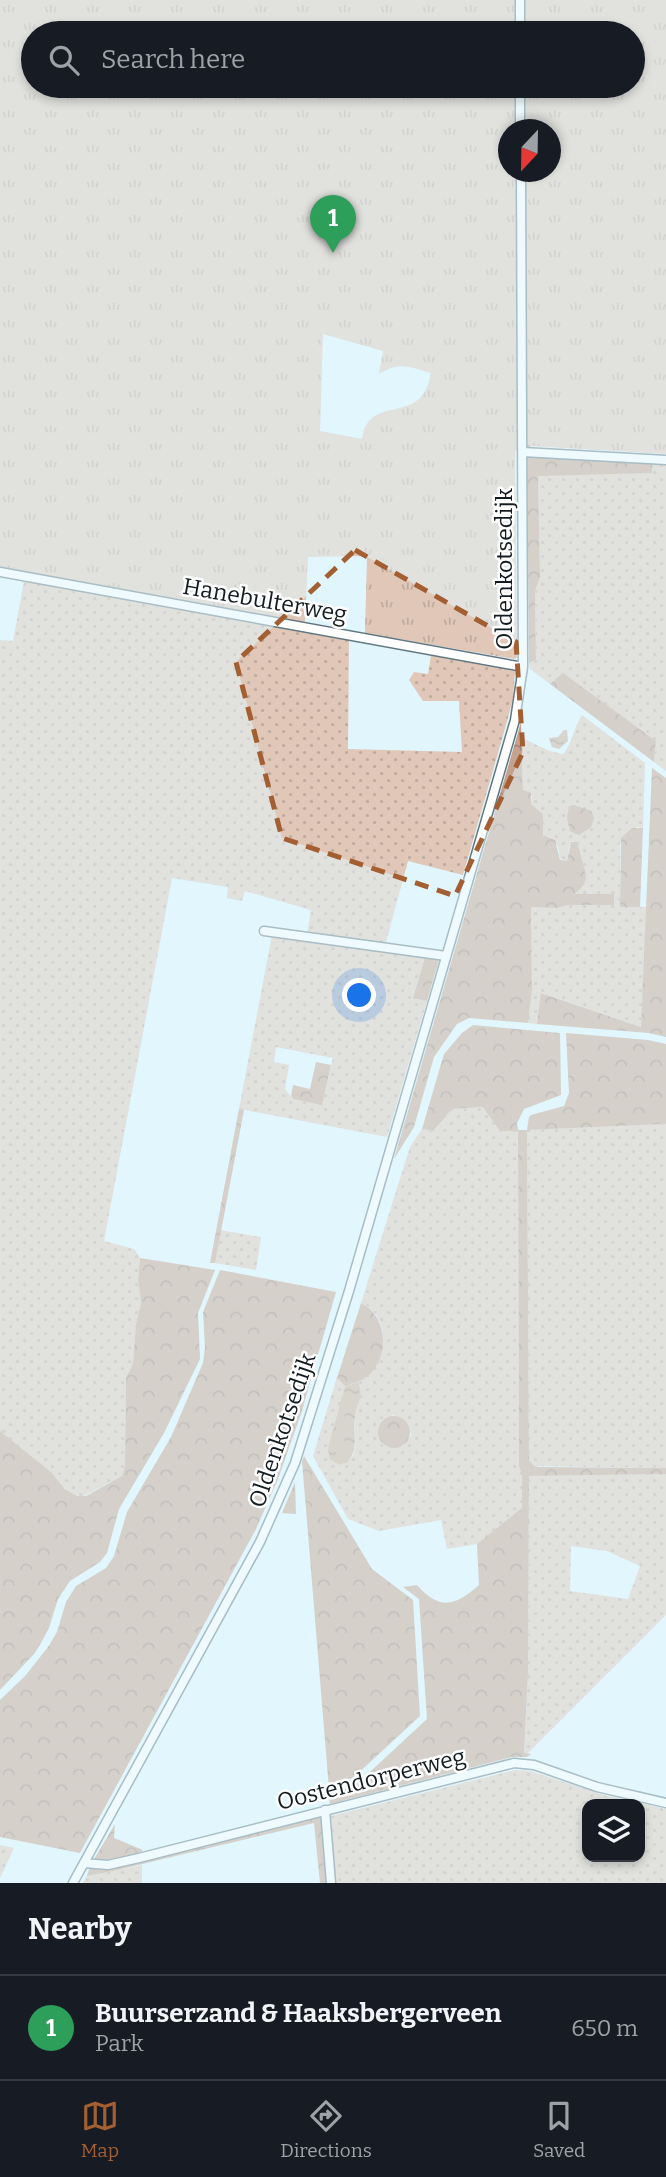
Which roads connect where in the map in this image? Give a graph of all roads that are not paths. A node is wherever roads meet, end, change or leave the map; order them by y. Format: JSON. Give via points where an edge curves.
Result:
{"nodes":[{"id":1,"x":520,"y":0,"type":"edge"},
{"id":2,"x":520,"y":21,"type":"edge"},
{"id":3,"x":520,"y":98,"type":"edge"},
{"id":4,"x":520,"y":119,"type":"edge"},
{"id":5,"x":521,"y":182,"type":"edge"},
{"id":6,"x":523,"y":452,"type":"junction"},
{"id":7,"x":666,"y":460,"type":"edge"},
{"id":8,"x":0,"y":572,"type":"edge"},
{"id":9,"x":523,"y":667,"type":"junction"},
{"id":10,"x":264,"y":931,"type":"dead end"},
{"id":11,"x":446,"y":956,"type":"junction"},
{"id":12,"x":666,"y":1803,"type":"edge"},
{"id":13,"x":325,"y":1810,"type":"junction"},
{"id":14,"x":84,"y":1863,"type":"junction"},
{"id":15,"x":74,"y":1883,"type":"edge"},
{"id":16,"x":331,"y":1883,"type":"edge"}],
"edges":[{"from":1,"to":2,"type":"street"},
{"from":3,"to":4,"type":"street"},
{"from":5,"to":6,"type":"street","name":"Oldenkotsedijk"},
{"from":6,"to":7,"type":"street"},
{"from":6,"to":9,"type":"street","name":"Oldenkotsedijk"},
{"from":8,"to":9,"type":"street","name":"Hanebulterweg"},
{"from":9,"to":11,"type":"street","name":"Oldenkotsedijk","via":[[515,720]]},
{"from":10,"to":11,"type":"street"},
{"from":11,"to":14,"type":"street","name":"Oldenkotsedijk","via":[[295,1463],[260,1542]]},
{"from":12,"to":13,"type":"street","name":"Oostendorperweg","via":[[514,1763]]},
{"from":13,"to":14,"type":"street","name":"Oostendorperweg","via":[[118,1862]]},
{"from":13,"to":16,"type":"street"},
{"from":14,"to":15,"type":"street","name":"Oldenkotsedijk"}]}
